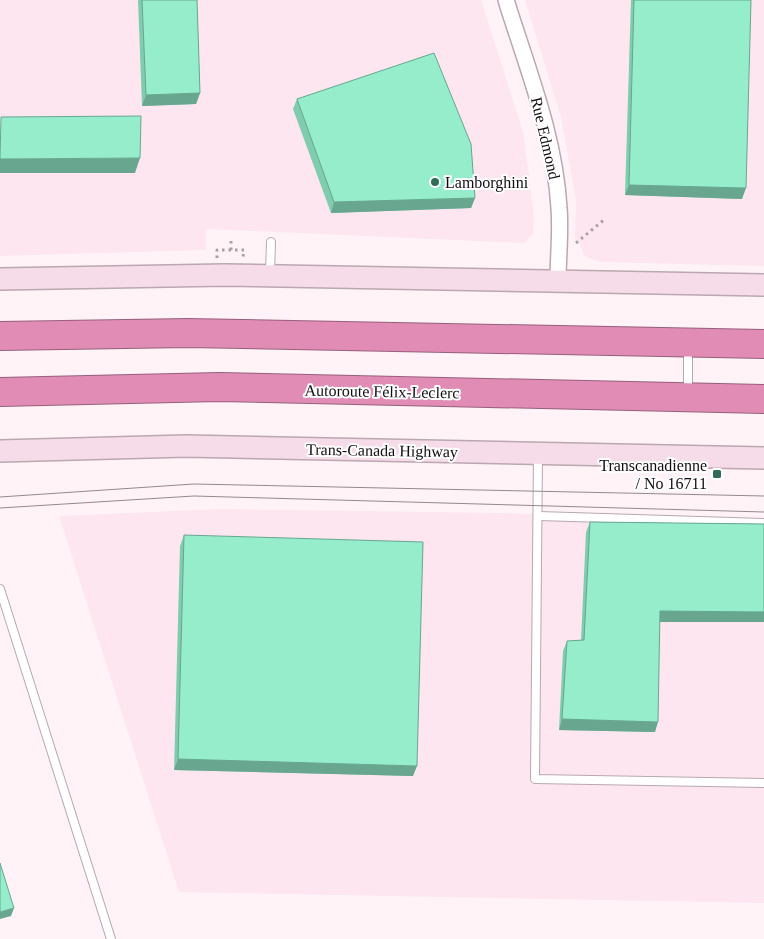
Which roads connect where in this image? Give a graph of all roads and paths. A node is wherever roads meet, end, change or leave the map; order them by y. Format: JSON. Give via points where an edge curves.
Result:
{"nodes":[{"id":1,"x":506,"y":0,"type":"edge"},
{"id":2,"x":604,"y":219,"type":"dead end"},
{"id":3,"x":231,"y":238,"type":"dead end"},
{"id":4,"x":271,"y":242,"type":"dead end"},
{"id":5,"x":576,"y":243,"type":"dead end"},
{"id":6,"x":231,"y":250,"type":"junction"},
{"id":7,"x":217,"y":258,"type":"dead end"},
{"id":8,"x":243,"y":258,"type":"dead end"},
{"id":9,"x":270,"y":275,"type":"junction"},
{"id":10,"x":0,"y":279,"type":"edge"},
{"id":11,"x":558,"y":281,"type":"junction"},
{"id":12,"x":764,"y":285,"type":"edge"},
{"id":13,"x":0,"y":336,"type":"edge"},
{"id":14,"x":688,"y":342,"type":"junction"},
{"id":15,"x":764,"y":344,"type":"edge"},
{"id":16,"x":0,"y":392,"type":"edge"},
{"id":17,"x":688,"y":397,"type":"junction"},
{"id":18,"x":764,"y":399,"type":"edge"},
{"id":19,"x":764,"y":407,"type":"edge"},
{"id":20,"x":0,"y":451,"type":"edge"},
{"id":21,"x":538,"y":453,"type":"junction"},
{"id":22,"x":764,"y":458,"type":"edge"},
{"id":23,"x":539,"y":516,"type":"junction"},
{"id":24,"x":764,"y":523,"type":"edge"},
{"id":25,"x":0,"y":589,"type":"edge"},
{"id":26,"x":764,"y":783,"type":"edge"},
{"id":27,"x":111,"y":939,"type":"edge"}],
"edges":[{"from":1,"to":11,"type":"street","name":"Rue Edmond","via":[[552,156],[560,208]]},
{"from":2,"to":5,"type":"path"},
{"from":3,"to":6,"type":"path"},
{"from":4,"to":9,"type":"lane"},
{"from":6,"to":7,"type":"path","via":[[217,250]]},
{"from":6,"to":8,"type":"path","via":[[244,250]]},
{"from":9,"to":10,"type":"main road"},
{"from":9,"to":11,"type":"main road"},
{"from":11,"to":12,"type":"main road"},
{"from":13,"to":14,"type":"highway","via":[[188,333]]},
{"from":14,"to":15,"type":"highway"},
{"from":14,"to":17,"type":"lane"},
{"from":16,"to":17,"type":"highway","name":"Autoroute Félix-Leclerc","via":[[219,387]]},
{"from":17,"to":18,"type":"highway","name":"Autoroute Félix-Leclerc"},
{"from":17,"to":19,"type":"highway"},
{"from":20,"to":21,"type":"main road","name":"Trans-Canada Highway","via":[[186,446]]},
{"from":21,"to":22,"type":"main road","name":"Trans-Canada Highway"},
{"from":21,"to":23,"type":"lane"},
{"from":23,"to":24,"type":"lane"},
{"from":23,"to":26,"type":"lane","via":[[535,780]]},
{"from":25,"to":27,"type":"lane"}]}
